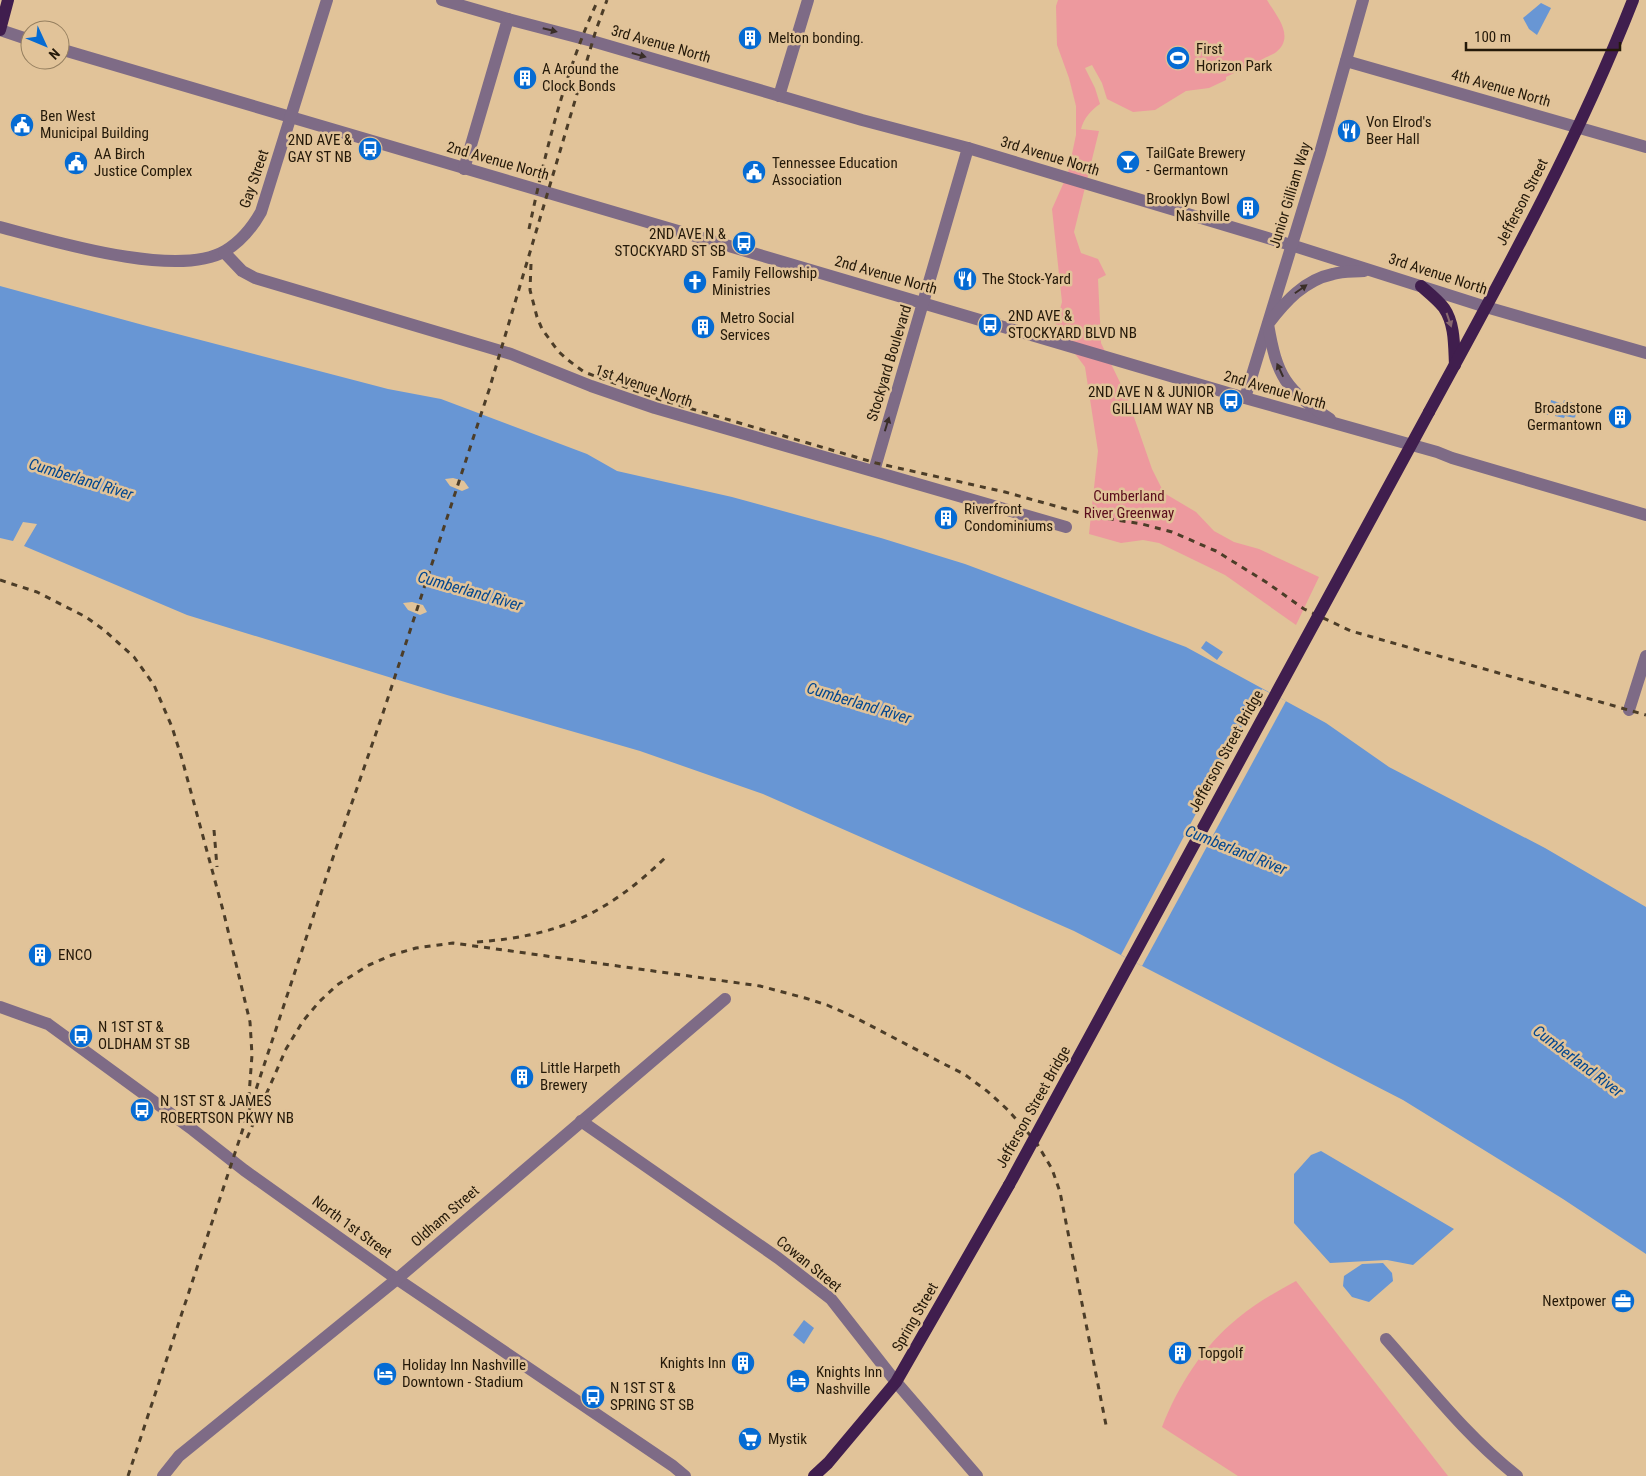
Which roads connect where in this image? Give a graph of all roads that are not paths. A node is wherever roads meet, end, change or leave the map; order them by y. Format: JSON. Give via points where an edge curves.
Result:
{"nodes":[{"id":1,"x":8,"y":0,"type":"edge"},
{"id":2,"x":327,"y":0,"type":"edge"},
{"id":3,"x":442,"y":0,"type":"edge"},
{"id":4,"x":808,"y":0,"type":"edge"},
{"id":5,"x":1363,"y":0,"type":"edge"},
{"id":6,"x":1633,"y":0,"type":"edge"},
{"id":7,"x":508,"y":19,"type":"junction"},
{"id":8,"x":0,"y":30,"type":"edge"},
{"id":9,"x":20,"y":37,"type":"edge"},
{"id":10,"x":70,"y":51,"type":"edge"},
{"id":11,"x":1346,"y":61,"type":"junction"},
{"id":12,"x":779,"y":96,"type":"junction"},
{"id":13,"x":291,"y":116,"type":"junction"},
{"id":14,"x":1578,"y":128,"type":"junction"},
{"id":15,"x":1646,"y":147,"type":"edge"},
{"id":16,"x":968,"y":148,"type":"junction"},
{"id":17,"x":464,"y":169,"type":"junction"},
{"id":18,"x":0,"y":227,"type":"edge"},
{"id":19,"x":1291,"y":245,"type":"junction"},
{"id":20,"x":224,"y":252,"type":"junction"},
{"id":21,"x":1373,"y":270,"type":"junction"},
{"id":22,"x":1421,"y":286,"type":"junction"},
{"id":23,"x":923,"y":303,"type":"junction"},
{"id":24,"x":1486,"y":307,"type":"junction"},
{"id":25,"x":1268,"y":324,"type":"junction"},
{"id":26,"x":1646,"y":353,"type":"edge"},
{"id":27,"x":1455,"y":365,"type":"junction"},
{"id":28,"x":1245,"y":398,"type":"junction"},
{"id":29,"x":1429,"y":412,"type":"joint"},
{"id":30,"x":1341,"y":426,"type":"junction"},
{"id":31,"x":874,"y":471,"type":"junction"},
{"id":32,"x":1646,"y":515,"type":"edge"},
{"id":33,"x":1066,"y":527,"type":"dead end"},
{"id":34,"x":1646,"y":656,"type":"edge"},
{"id":35,"x":1629,"y":710,"type":"dead end"},
{"id":36,"x":725,"y":999,"type":"dead end"},
{"id":37,"x":0,"y":1007,"type":"edge"},
{"id":38,"x":581,"y":1121,"type":"junction"},
{"id":39,"x":1009,"y":1185,"type":"joint"},
{"id":40,"x":397,"y":1279,"type":"junction"},
{"id":41,"x":1386,"y":1339,"type":"dead end"},
{"id":42,"x":896,"y":1382,"type":"junction"},
{"id":43,"x":163,"y":1476,"type":"edge"},
{"id":44,"x":685,"y":1476,"type":"edge"},
{"id":45,"x":814,"y":1476,"type":"edge"},
{"id":46,"x":977,"y":1476,"type":"edge"},
{"id":47,"x":1517,"y":1476,"type":"edge"}],
"edges":[{"from":1,"to":8,"type":"main road"},
{"from":2,"to":13,"type":"street","name":"Gay Street"},
{"from":3,"to":7,"type":"street","name":"3rd Avenue North"},
{"from":4,"to":12,"type":"street"},
{"from":5,"to":11,"type":"street","name":"Junior Gilliam Way"},
{"from":6,"to":14,"type":"main road","name":"Jefferson Street"},
{"from":7,"to":12,"type":"street","name":"3rd Avenue North","one_way":true},
{"from":7,"to":17,"type":"street"},
{"from":8,"to":9,"type":"street"},
{"from":10,"to":13,"type":"street","name":"2nd Avenue North"},
{"from":11,"to":14,"type":"street","name":"4th Avenue North"},
{"from":11,"to":19,"type":"street","name":"Junior Gilliam Way"},
{"from":12,"to":16,"type":"street","name":"3rd Avenue North"},
{"from":13,"to":17,"type":"street","name":"2nd Avenue North"},
{"from":13,"to":20,"type":"street","name":"Gay Street","via":[[261,212],[248,232]]},
{"from":14,"to":15,"type":"street","name":"4th Avenue North"},
{"from":14,"to":24,"type":"main road","name":"Jefferson Street"},
{"from":16,"to":19,"type":"street","name":"3rd Avenue North"},
{"from":16,"to":23,"type":"street","name":"Stockyard Boulevard"},
{"from":17,"to":23,"type":"street","name":"2nd Avenue North"},
{"from":18,"to":20,"type":"street","name":"Gay Street","via":[[90,250],[159,260],[184,262]]},
{"from":19,"to":21,"type":"street","name":"3rd Avenue North"},
{"from":19,"to":25,"type":"street","name":"Junior Gilliam Way"},
{"from":20,"to":31,"type":"street","name":"1st Avenue North","via":[[242,271],[255,278],[510,354],[655,408]]},
{"from":21,"to":22,"type":"street","name":"3rd Avenue North"},
{"from":25,"to":21,"type":"street","one_way":true,"via":[[1298,290],[1313,281],[1332,274]]},
{"from":22,"to":24,"type":"street","name":"3rd Avenue North"},
{"from":22,"to":27,"type":"main road","one_way":true,"via":[[1440,303],[1449,318]]},
{"from":23,"to":28,"type":"street","name":"2nd Avenue North"},
{"from":31,"to":23,"type":"street","name":"Stockyard Boulevard","one_way":true},
{"from":24,"to":26,"type":"street","name":"3rd Avenue North"},
{"from":24,"to":27,"type":"main road","name":"Jefferson Street"},
{"from":25,"to":28,"type":"street","name":"Junior Gilliam Way"},
{"from":30,"to":25,"type":"street","one_way":true,"via":[[1296,394],[1283,378],[1274,357]]},
{"from":27,"to":29,"type":"main road","name":"Jefferson Street"},
{"from":28,"to":30,"type":"street","name":"2nd Avenue North"},
{"from":29,"to":39,"type":"main road","name":"Jefferson Street Bridge","bridge":true},
{"from":30,"to":32,"type":"street","name":"2nd Avenue North"},
{"from":31,"to":33,"type":"street","name":"1st Avenue North"},
{"from":34,"to":35,"type":"street"},
{"from":36,"to":38,"type":"street","name":"Oldham Street"},
{"from":37,"to":40,"type":"street","name":"North 1st Street","via":[[48,1024]]},
{"from":38,"to":40,"type":"street","name":"Oldham Street"},
{"from":38,"to":42,"type":"street","name":"Cowan Street","via":[[778,1258],[830,1299]]},
{"from":39,"to":42,"type":"main road","name":"Spring Street"},
{"from":40,"to":43,"type":"street","name":"Oldham Street","via":[[179,1456]]},
{"from":40,"to":44,"type":"street","name":"North 1st Street"},
{"from":41,"to":47,"type":"street","via":[[1470,1434],[1493,1458]]},
{"from":42,"to":45,"type":"main road","name":"Spring Street"},
{"from":42,"to":46,"type":"street","name":"Cowan Street"}]}
